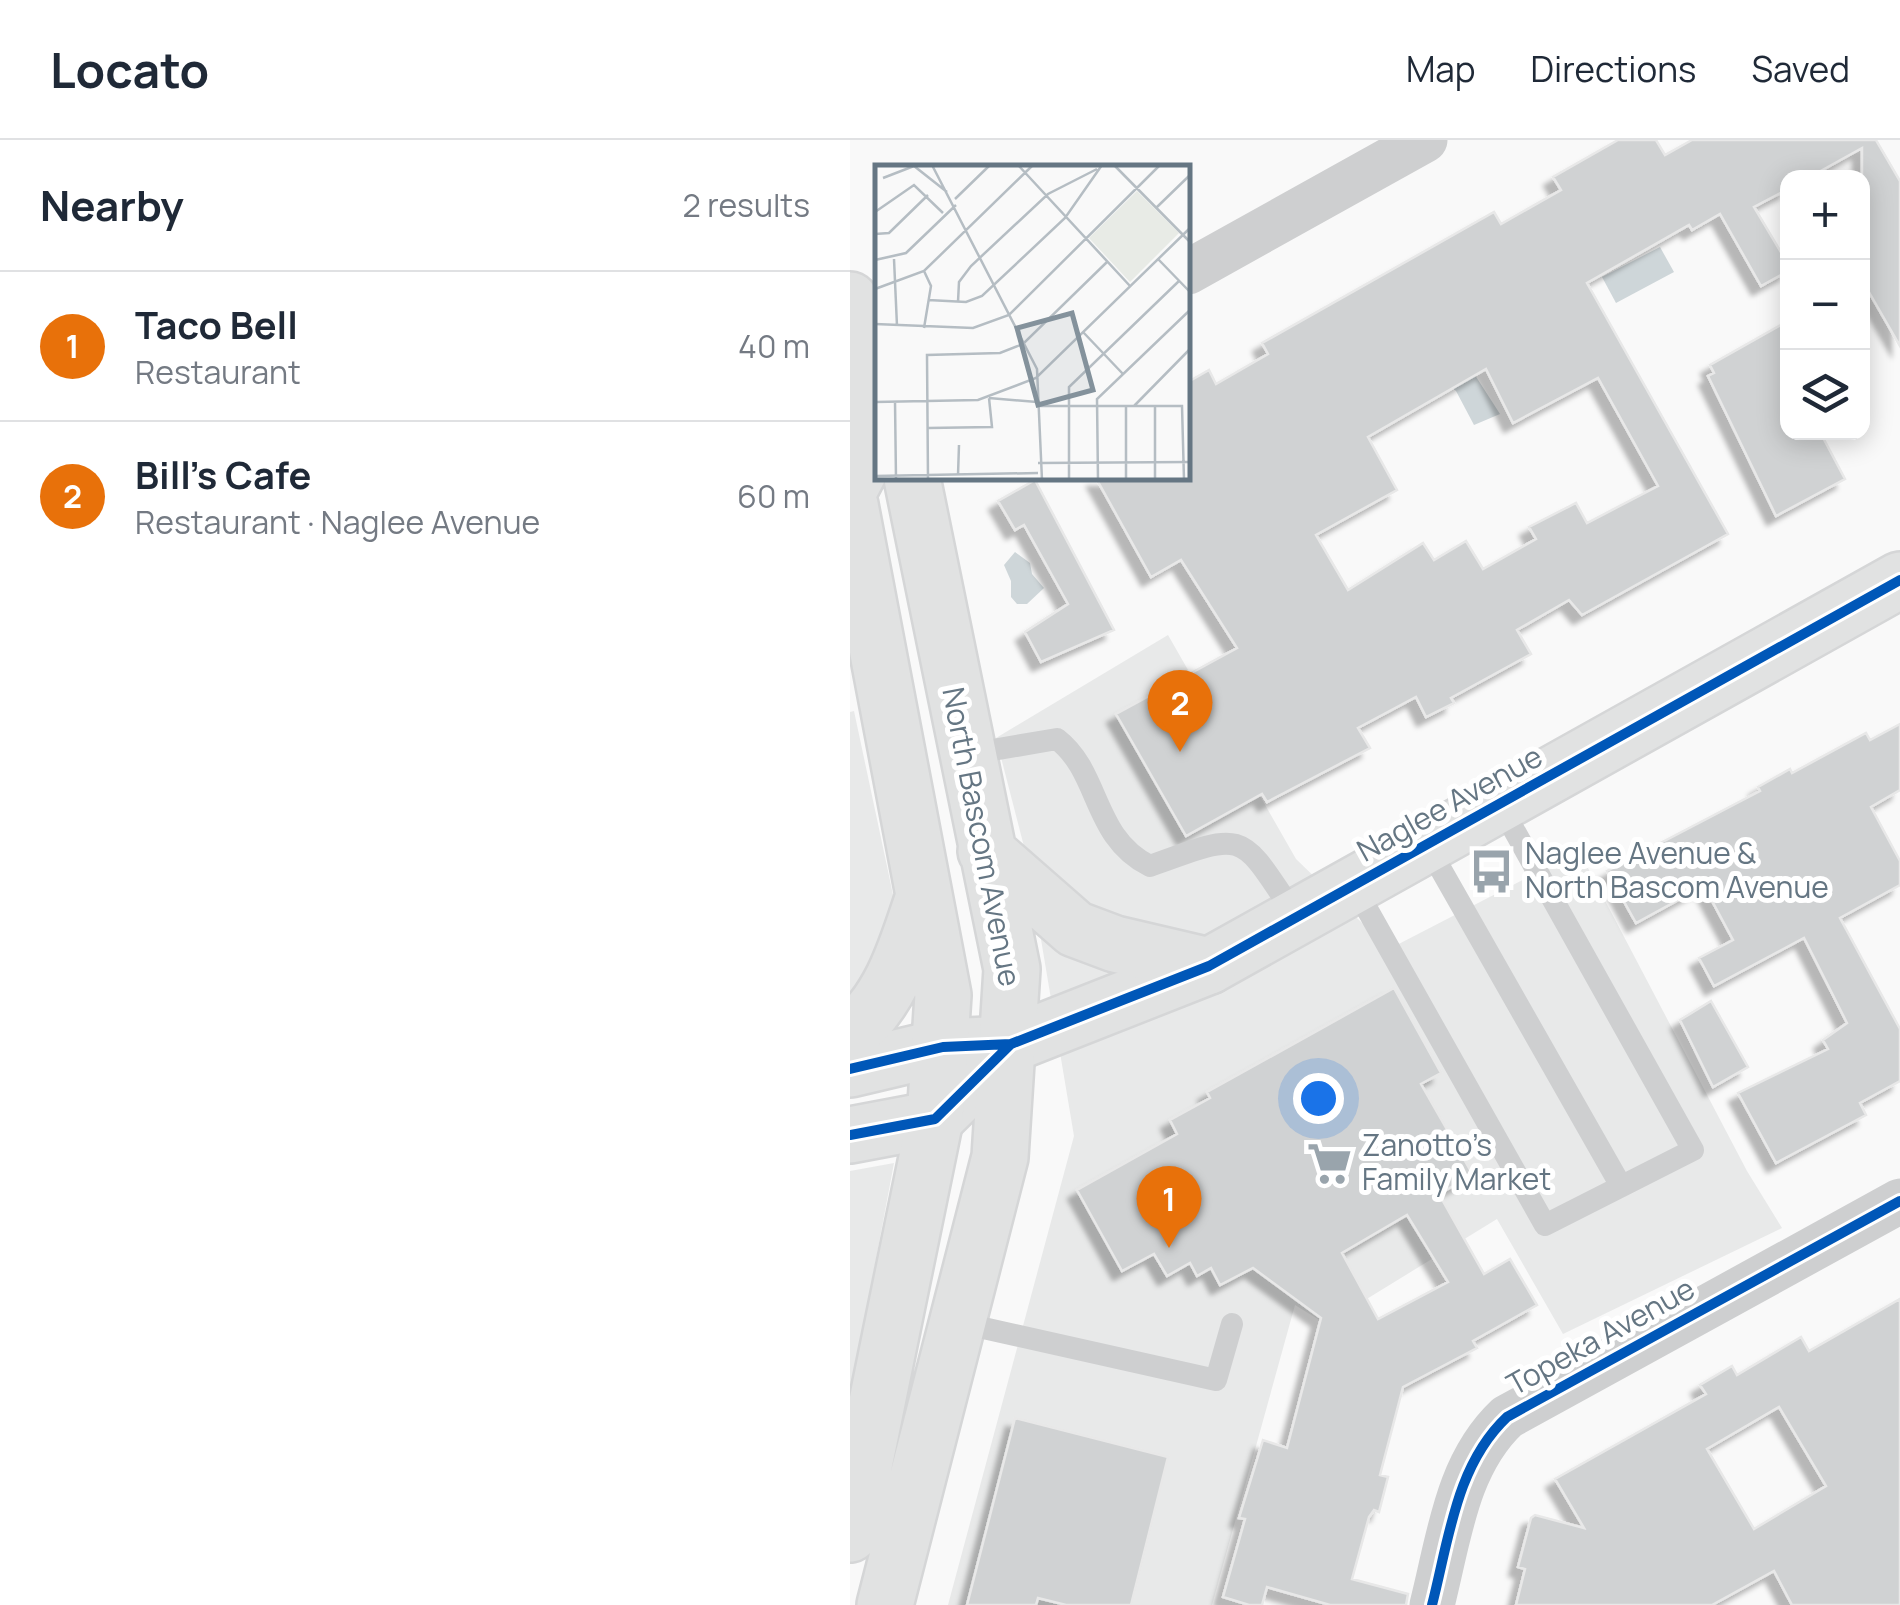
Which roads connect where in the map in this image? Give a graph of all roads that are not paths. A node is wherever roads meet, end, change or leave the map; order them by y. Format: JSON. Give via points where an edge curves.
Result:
{"nodes":[{"id":1,"x":1425,"y":140,"type":"edge"},
{"id":2,"x":1190,"y":271,"type":"edge"},
{"id":3,"x":850,"y":300,"type":"edge"},
{"id":4,"x":874,"y":457,"type":"edge"},
{"id":5,"x":881,"y":480,"type":"edge"},
{"id":6,"x":850,"y":506,"type":"edge"},
{"id":7,"x":1900,"y":580,"type":"edge"},
{"id":8,"x":967,"y":754,"type":"junction"},
{"id":9,"x":1500,"y":804,"type":"junction"},
{"id":10,"x":1427,"y":845,"type":"junction"},
{"id":11,"x":986,"y":851,"type":"junction"},
{"id":12,"x":1354,"y":886,"type":"junction"},
{"id":13,"x":926,"y":889,"type":"junction"},
{"id":14,"x":1296,"y":918,"type":"junction"},
{"id":15,"x":1209,"y":966,"type":"junction"},
{"id":16,"x":850,"y":1034,"type":"edge"},
{"id":17,"x":1011,"y":1044,"type":"junction"},
{"id":18,"x":943,"y":1048,"type":"junction"},
{"id":19,"x":850,"y":1069,"type":"edge"},
{"id":20,"x":935,"y":1119,"type":"junction"},
{"id":21,"x":850,"y":1136,"type":"edge"},
{"id":22,"x":1622,"y":1186,"type":"junction"},
{"id":23,"x":1900,"y":1201,"type":"edge"},
{"id":24,"x":961,"y":1323,"type":"junction"},
{"id":25,"x":1232,"y":1324,"type":"dead end"},
{"id":26,"x":850,"y":1534,"type":"edge"},
{"id":27,"x":886,"y":1605,"type":"edge"},
{"id":28,"x":1432,"y":1605,"type":"edge"}],
"edges":[{"from":1,"to":2,"type":"street"},
{"from":3,"to":4,"type":"main road","name":"North Bascom Avenue"},
{"from":5,"to":8,"type":"main road","name":"North Bascom Avenue"},
{"from":6,"to":13,"type":"main road"},
{"from":7,"to":9,"type":"main road","name":"Naglee Avenue"},
{"from":8,"to":11,"type":"main road","name":"North Bascom Avenue"},
{"from":8,"to":14,"type":"lane","via":[[1057,738],[1077,754],[1098,813],[1131,856],[1150,866],[1220,840],[1246,848]]},
{"from":9,"to":10,"type":"main road","name":"Naglee Avenue"},
{"from":9,"to":22,"type":"lane","via":[[1692,1150]]},
{"from":10,"to":12,"type":"main road","name":"Naglee Avenue"},
{"from":10,"to":22,"type":"lane"},
{"from":11,"to":15,"type":"main road","via":[[1075,929]]},
{"from":11,"to":17,"type":"main road","name":"North Bascom Avenue","via":[[1012,969]]},
{"from":12,"to":14,"type":"main road","name":"Naglee Avenue"},
{"from":12,"to":22,"type":"lane","via":[[1545,1226]]},
{"from":13,"to":16,"type":"main road","via":[[902,964]]},
{"from":13,"to":18,"type":"main road","via":[[944,995]]},
{"from":14,"to":15,"type":"main road","name":"Naglee Avenue"},
{"from":15,"to":17,"type":"main road","name":"Naglee Avenue"},
{"from":17,"to":18,"type":"main road","name":"Naglee Avenue"},
{"from":17,"to":20,"type":"main road","name":"Naglee Avenue"},
{"from":17,"to":24,"type":"main road","name":"North Bascom Avenue","via":[[1000,1157]]},
{"from":18,"to":19,"type":"main road","name":"Naglee Avenue"},
{"from":18,"to":20,"type":"main road"},
{"from":20,"to":21,"type":"main road"},
{"from":20,"to":26,"type":"main road"},
{"from":23,"to":28,"type":"street","name":"Topeka Avenue","via":[[1507,1417],[1483,1440],[1467,1470]]},
{"from":24,"to":25,"type":"lane","via":[[1216,1380]]},
{"from":24,"to":27,"type":"main road","name":"North Bascom Avenue"}]}
